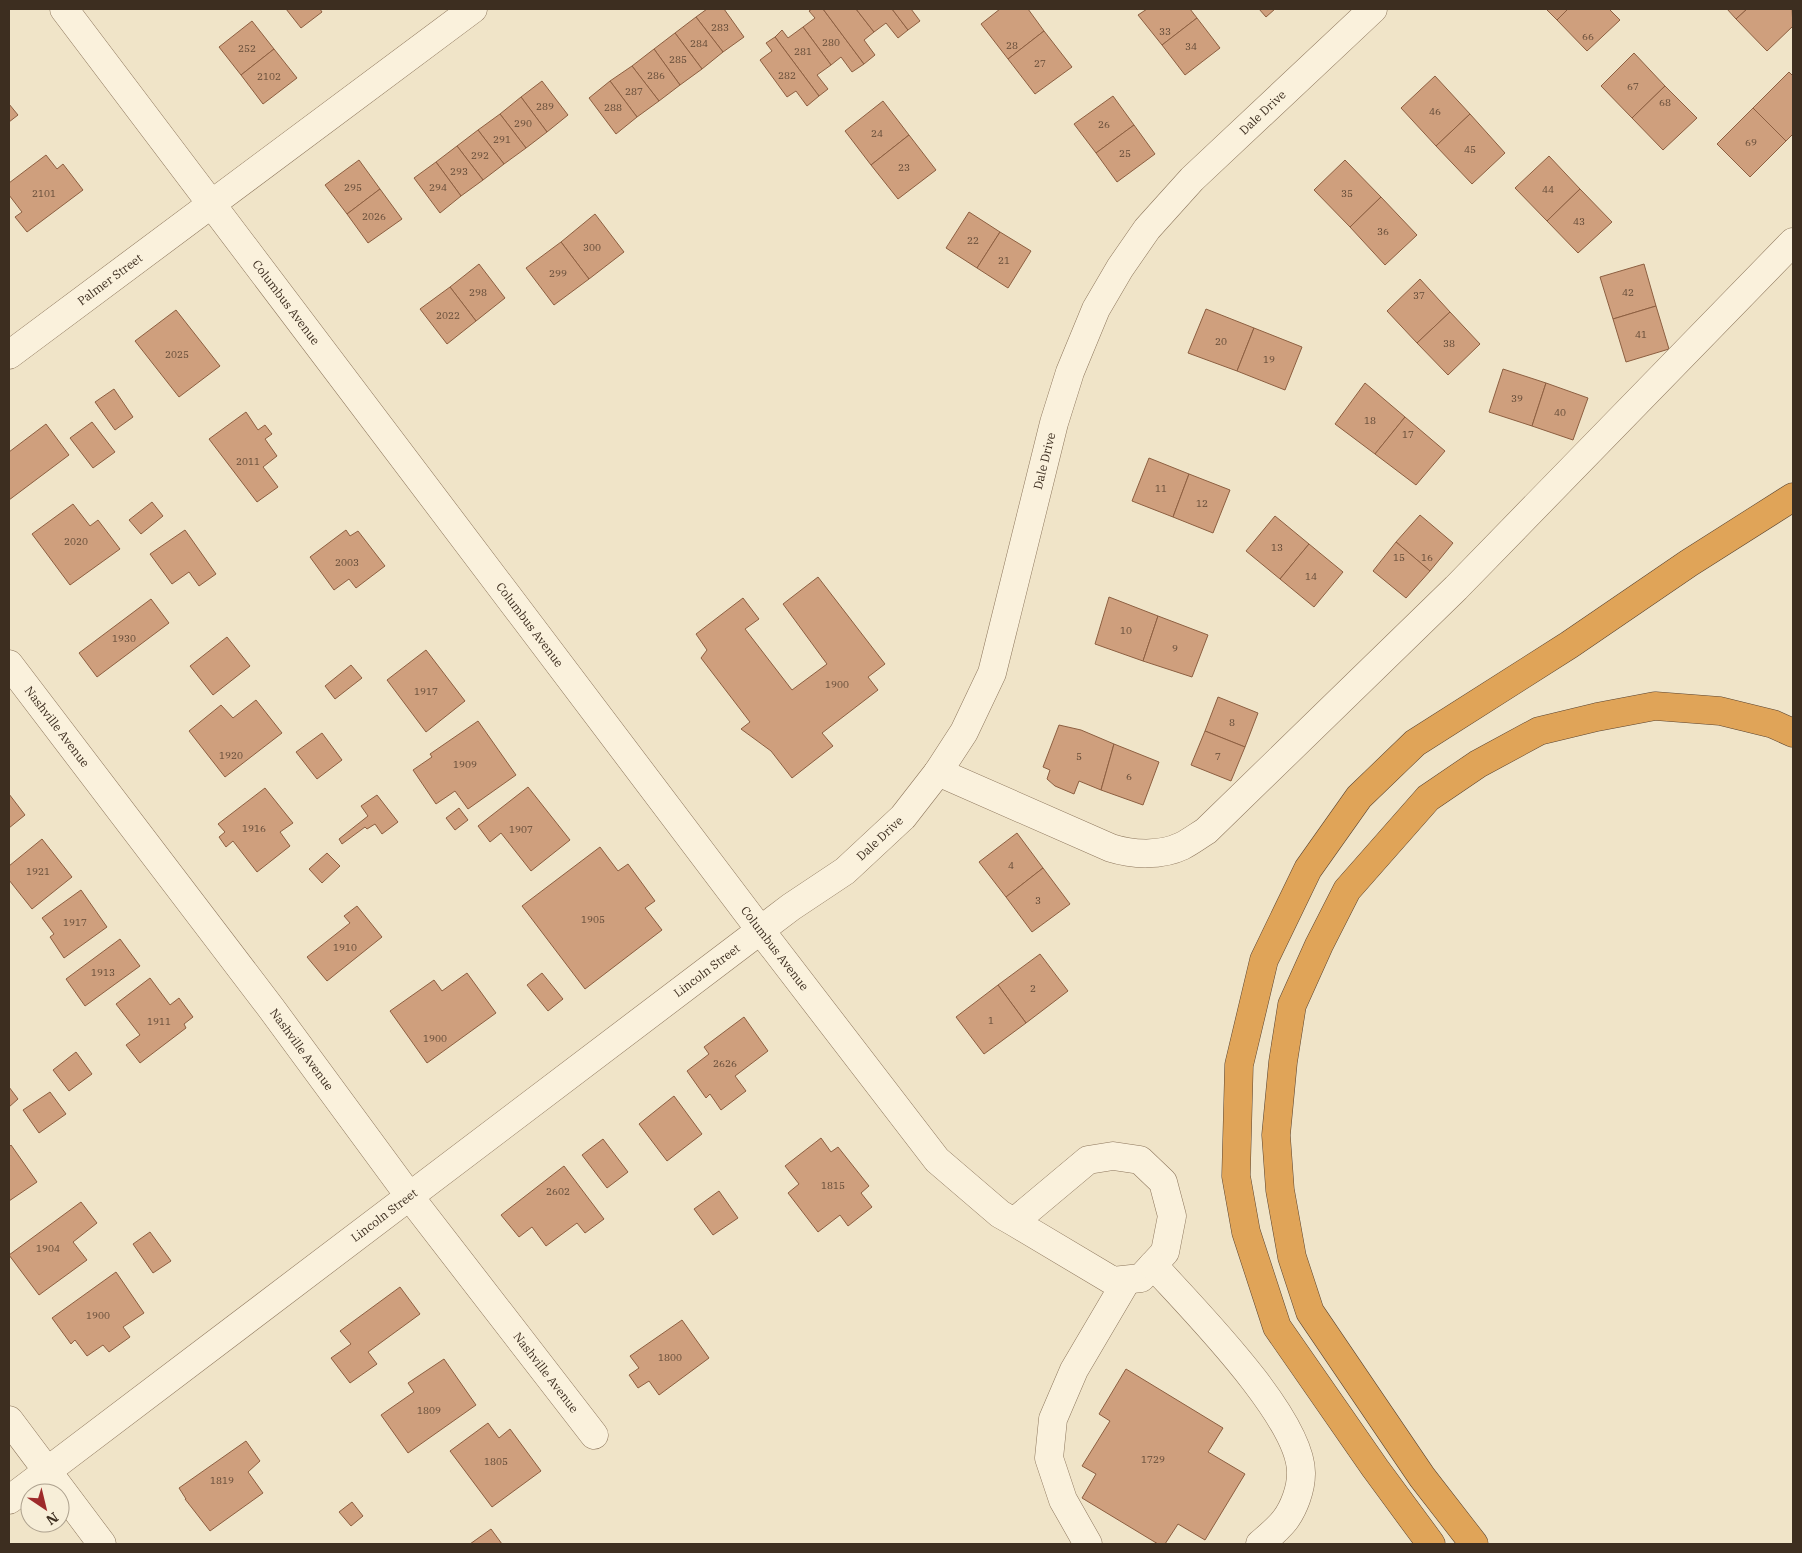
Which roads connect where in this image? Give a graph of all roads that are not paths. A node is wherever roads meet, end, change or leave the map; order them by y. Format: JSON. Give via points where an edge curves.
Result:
{"nodes":[{"id":1,"x":64,"y":9,"type":"edge"},
{"id":2,"x":473,"y":9,"type":"edge"},
{"id":3,"x":1372,"y":9,"type":"edge"},
{"id":4,"x":211,"y":204,"type":"junction"},
{"id":5,"x":1793,"y":242,"type":"edge"},
{"id":6,"x":9,"y":355,"type":"edge"},
{"id":7,"x":1793,"y":497,"type":"edge"},
{"id":8,"x":9,"y":664,"type":"edge"},
{"id":9,"x":1793,"y":733,"type":"edge"},
{"id":10,"x":938,"y":772,"type":"junction"},
{"id":11,"x":761,"y":930,"type":"junction"},
{"id":12,"x":410,"y":1197,"type":"junction"},
{"id":13,"x":1014,"y":1222,"type":"junction"},
{"id":14,"x":1153,"y":1265,"type":"junction"},
{"id":15,"x":1127,"y":1280,"type":"junction"},
{"id":16,"x":9,"y":1420,"type":"edge"},
{"id":17,"x":594,"y":1435,"type":"dead end"},
{"id":18,"x":47,"y":1471,"type":"junction"},
{"id":19,"x":9,"y":1500,"type":"edge"},
{"id":20,"x":102,"y":1544,"type":"edge"},
{"id":21,"x":1088,"y":1544,"type":"edge"},
{"id":22,"x":1260,"y":1544,"type":"edge"},
{"id":23,"x":1431,"y":1544,"type":"edge"},
{"id":24,"x":1474,"y":1544,"type":"edge"}],
"edges":[{"from":1,"to":4,"type":"street","name":"Columbus Avenue"},
{"from":2,"to":4,"type":"street","name":"Palmer Street"},
{"from":3,"to":10,"type":"street","name":"Dale Drive","via":[[1192,179],[1147,229],[1096,309],[1070,372],[1054,424],[992,673],[964,732]]},
{"from":4,"to":6,"type":"street","name":"Palmer Street"},
{"from":4,"to":11,"type":"street","name":"Columbus Avenue"},
{"from":5,"to":10,"type":"street","via":[[1456,588],[1206,832],[1181,847],[1152,853],[1123,852]]},
{"from":7,"to":23,"type":"highway","via":[[1415,743],[1360,797],[1308,869],[1264,960],[1238,1065],[1236,1176],[1246,1232],[1277,1327]]},
{"from":8,"to":12,"type":"street","name":"Nashville Avenue"},
{"from":9,"to":24,"type":"highway","via":[[1774,724],[1720,711],[1655,706],[1539,731],[1478,764],[1428,798],[1347,890],[1292,1005],[1276,1135],[1280,1190],[1291,1247],[1310,1312],[1422,1478]]},
{"from":10,"to":11,"type":"street","name":"Dale Drive","via":[[903,817],[845,871]]},
{"from":11,"to":12,"type":"street","name":"Lincoln Street"},
{"from":11,"to":13,"type":"street","name":"Columbus Avenue","via":[[937,1160],[1000,1214]]},
{"from":12,"to":17,"type":"street","name":"Nashville Avenue"},
{"from":12,"to":18,"type":"street","name":"Lincoln Street"},
{"from":13,"to":14,"type":"street","via":[[1088,1160],[1113,1156],[1140,1160],[1163,1182],[1172,1216],[1165,1252]]},
{"from":13,"to":15,"type":"street","name":"Columbus Avenue","via":[[1113,1281]]},
{"from":14,"to":15,"type":"street","via":[[1141,1278]]},
{"from":14,"to":22,"type":"street","via":[[1232,1352],[1286,1427],[1300,1456],[1299,1492],[1285,1520]]},
{"from":15,"to":21,"type":"street","via":[[1074,1370],[1054,1419],[1049,1458],[1063,1500]]},
{"from":16,"to":18,"type":"street"},
{"from":18,"to":19,"type":"street","name":"Lincoln Street"},
{"from":18,"to":20,"type":"street"}]}
